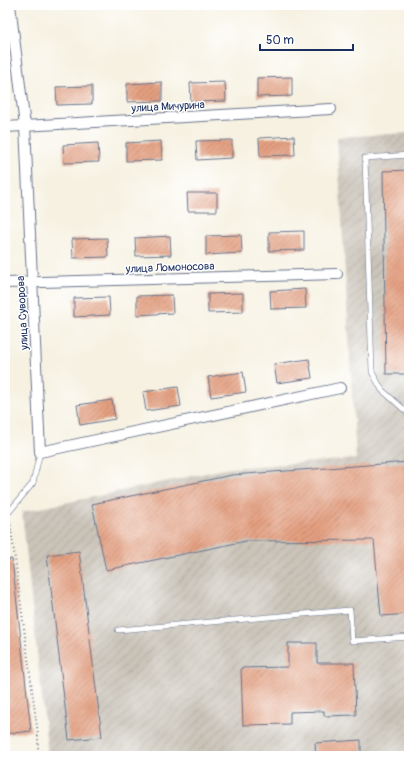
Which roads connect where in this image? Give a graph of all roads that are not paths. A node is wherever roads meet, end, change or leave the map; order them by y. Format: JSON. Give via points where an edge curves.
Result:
{"nodes":[{"id":1,"x":10,"y":5,"type":"edge"},
{"id":2,"x":332,"y":109,"type":"dead end"},
{"id":3,"x":25,"y":126,"type":"junction"},
{"id":4,"x":5,"y":127,"type":"edge"},
{"id":5,"x":409,"y":155,"type":"edge"},
{"id":6,"x":337,"y":274,"type":"dead end"},
{"id":7,"x":32,"y":282,"type":"junction"},
{"id":8,"x":5,"y":283,"type":"edge"},
{"id":9,"x":340,"y":388,"type":"dead end"},
{"id":10,"x":409,"y":414,"type":"edge"},
{"id":11,"x":40,"y":452,"type":"junction"},
{"id":12,"x":7,"y":512,"type":"edge"},
{"id":13,"x":118,"y":630,"type":"dead end"},
{"id":14,"x":409,"y":637,"type":"edge"}],
"edges":[{"from":1,"to":3,"type":"street","name":"улица Суворова"},
{"from":2,"to":3,"type":"street","name":"улица Мичурина"},
{"from":3,"to":4,"type":"street","name":"улица Мичурина"},
{"from":3,"to":7,"type":"street","name":"улица Суворова"},
{"from":5,"to":10,"type":"lane","via":[[365,158],[372,372],[382,390]]},
{"from":6,"to":7,"type":"street","name":"улица Ломоносова"},
{"from":7,"to":8,"type":"street","name":"улица Ломоносова"},
{"from":7,"to":11,"type":"street","name":"улица Суворова"},
{"from":9,"to":11,"type":"street"},
{"from":11,"to":12,"type":"lane","name":"улица Суворова","via":[[33,483]]},
{"from":13,"to":14,"type":"lane","via":[[350,610],[352,641]]}]}
